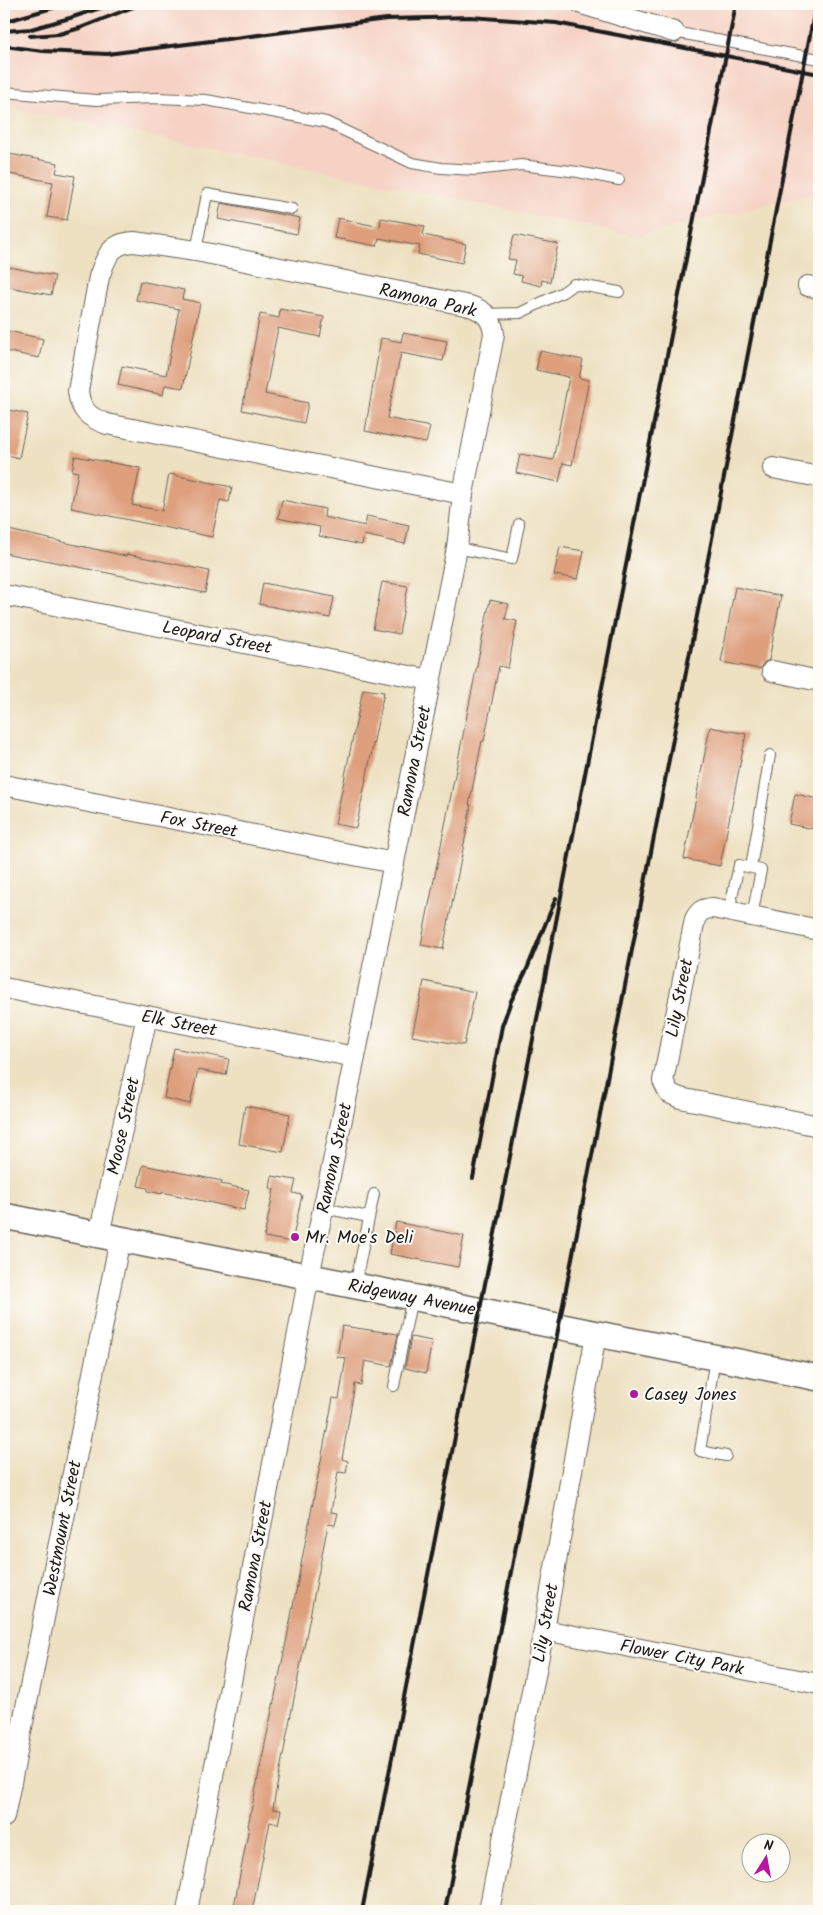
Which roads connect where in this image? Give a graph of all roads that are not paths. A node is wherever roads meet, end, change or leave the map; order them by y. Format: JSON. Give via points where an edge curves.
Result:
{"nodes":[{"id":1,"x":582,"y":4,"type":"edge"},
{"id":2,"x":674,"y":32,"type":"joint"},
{"id":3,"x":819,"y":59,"type":"edge"},
{"id":4,"x":4,"y":92,"type":"edge"},
{"id":5,"x":619,"y":180,"type":"dead end"},
{"id":6,"x":292,"y":209,"type":"dead end"},
{"id":7,"x":196,"y":251,"type":"junction"},
{"id":8,"x":619,"y":292,"type":"dead end"},
{"id":9,"x":486,"y":314,"type":"junction"},
{"id":10,"x":773,"y":468,"type":"dead end"},
{"id":11,"x":819,"y":477,"type":"edge"},
{"id":12,"x":463,"y":494,"type":"junction"},
{"id":13,"x":519,"y":524,"type":"dead end"},
{"id":14,"x":457,"y":548,"type":"junction"},
{"id":15,"x":4,"y":595,"type":"edge"},
{"id":16,"x":772,"y":671,"type":"dead end"},
{"id":17,"x":430,"y":680,"type":"junction"},
{"id":18,"x":819,"y":681,"type":"edge"},
{"id":19,"x":770,"y":755,"type":"dead end"},
{"id":20,"x":4,"y":785,"type":"edge"},
{"id":21,"x":394,"y":863,"type":"junction"},
{"id":22,"x":751,"y":867,"type":"junction"},
{"id":23,"x":729,"y":911,"type":"junction"},
{"id":24,"x":752,"y":916,"type":"junction"},
{"id":25,"x":819,"y":930,"type":"edge"},
{"id":26,"x":4,"y":988,"type":"edge"},
{"id":27,"x":147,"y":1016,"type":"junction"},
{"id":28,"x":355,"y":1057,"type":"junction"},
{"id":29,"x":819,"y":1126,"type":"edge"},
{"id":30,"x":374,"y":1194,"type":"dead end"},
{"id":31,"x":323,"y":1208,"type":"junction"},
{"id":32,"x":4,"y":1216,"type":"edge"},
{"id":33,"x":369,"y":1218,"type":"junction"},
{"id":34,"x":110,"y":1237,"type":"junction"},
{"id":35,"x":309,"y":1276,"type":"junction"},
{"id":36,"x":355,"y":1286,"type":"junction"},
{"id":37,"x":412,"y":1297,"type":"junction"},
{"id":38,"x":596,"y":1334,"type":"junction"},
{"id":39,"x":715,"y":1358,"type":"junction"},
{"id":40,"x":819,"y":1378,"type":"edge"},
{"id":41,"x":394,"y":1386,"type":"dead end"},
{"id":42,"x":726,"y":1456,"type":"dead end"},
{"id":43,"x":544,"y":1630,"type":"junction"},
{"id":44,"x":819,"y":1684,"type":"edge"},
{"id":45,"x":4,"y":1817,"type":"edge"},
{"id":46,"x":187,"y":1911,"type":"edge"},
{"id":47,"x":489,"y":1911,"type":"edge"}],
"edges":[{"from":1,"to":2,"type":"street"},
{"from":2,"to":3,"type":"lane"},
{"from":4,"to":5,"type":"lane","via":[[96,100],[206,100],[326,122],[412,163],[475,170],[520,166]]},
{"from":6,"to":7,"type":"lane","via":[[207,194]]},
{"from":7,"to":9,"type":"street","name":"Ramona Park","via":[[470,306]]},
{"from":7,"to":12,"type":"street","name":"Ramona Park","via":[[126,243],[117,246],[105,260],[79,381],[79,401],[89,416],[107,424]]},
{"from":8,"to":9,"type":"lane","via":[[574,284],[520,313]]},
{"from":9,"to":12,"type":"street","name":"Ramona Park","via":[[494,334]]},
{"from":10,"to":11,"type":"street"},
{"from":12,"to":14,"type":"street","name":"Ramona Street"},
{"from":13,"to":14,"type":"lane","via":[[512,559]]},
{"from":14,"to":17,"type":"street","name":"Ramona Street"},
{"from":15,"to":17,"type":"street","name":"Leopard Street"},
{"from":16,"to":18,"type":"street"},
{"from":17,"to":21,"type":"street","name":"Ramona Street"},
{"from":19,"to":22,"type":"lane"},
{"from":20,"to":21,"type":"street","name":"Fox Street"},
{"from":21,"to":28,"type":"street","name":"Ramona Street"},
{"from":22,"to":23,"type":"lane","via":[[739,865]]},
{"from":22,"to":24,"type":"lane","via":[[761,870]]},
{"from":23,"to":24,"type":"street"},
{"from":23,"to":29,"type":"street","name":"Lily Street","via":[[703,909],[695,919],[663,1076],[666,1089],[680,1098]]},
{"from":24,"to":25,"type":"street"},
{"from":26,"to":27,"type":"street","name":"Elk Street"},
{"from":27,"to":28,"type":"street","name":"Elk Street"},
{"from":27,"to":34,"type":"street","name":"Moose Street"},
{"from":28,"to":31,"type":"street","name":"Ramona Street"},
{"from":30,"to":33,"type":"lane"},
{"from":31,"to":33,"type":"lane"},
{"from":31,"to":35,"type":"street","name":"Ramona Street"},
{"from":32,"to":34,"type":"street","name":"Ridgeway Avenue"},
{"from":33,"to":36,"type":"lane"},
{"from":34,"to":35,"type":"street","name":"Ridgeway Avenue"},
{"from":34,"to":45,"type":"street","name":"Westmount Street"},
{"from":35,"to":36,"type":"street","name":"Ridgeway Avenue"},
{"from":35,"to":46,"type":"street","name":"Ramona Street"},
{"from":36,"to":37,"type":"street","name":"Ridgeway Avenue"},
{"from":37,"to":38,"type":"street","name":"Ridgeway Avenue"},
{"from":37,"to":41,"type":"lane"},
{"from":38,"to":39,"type":"street","name":"Ridgeway Avenue"},
{"from":38,"to":43,"type":"street","name":"Lily Street"},
{"from":39,"to":40,"type":"street","name":"Ridgeway Avenue"},
{"from":39,"to":42,"type":"lane","via":[[700,1451]]},
{"from":43,"to":44,"type":"street","name":"Flower City Park"},
{"from":43,"to":47,"type":"street","name":"Lily Street"}]}
